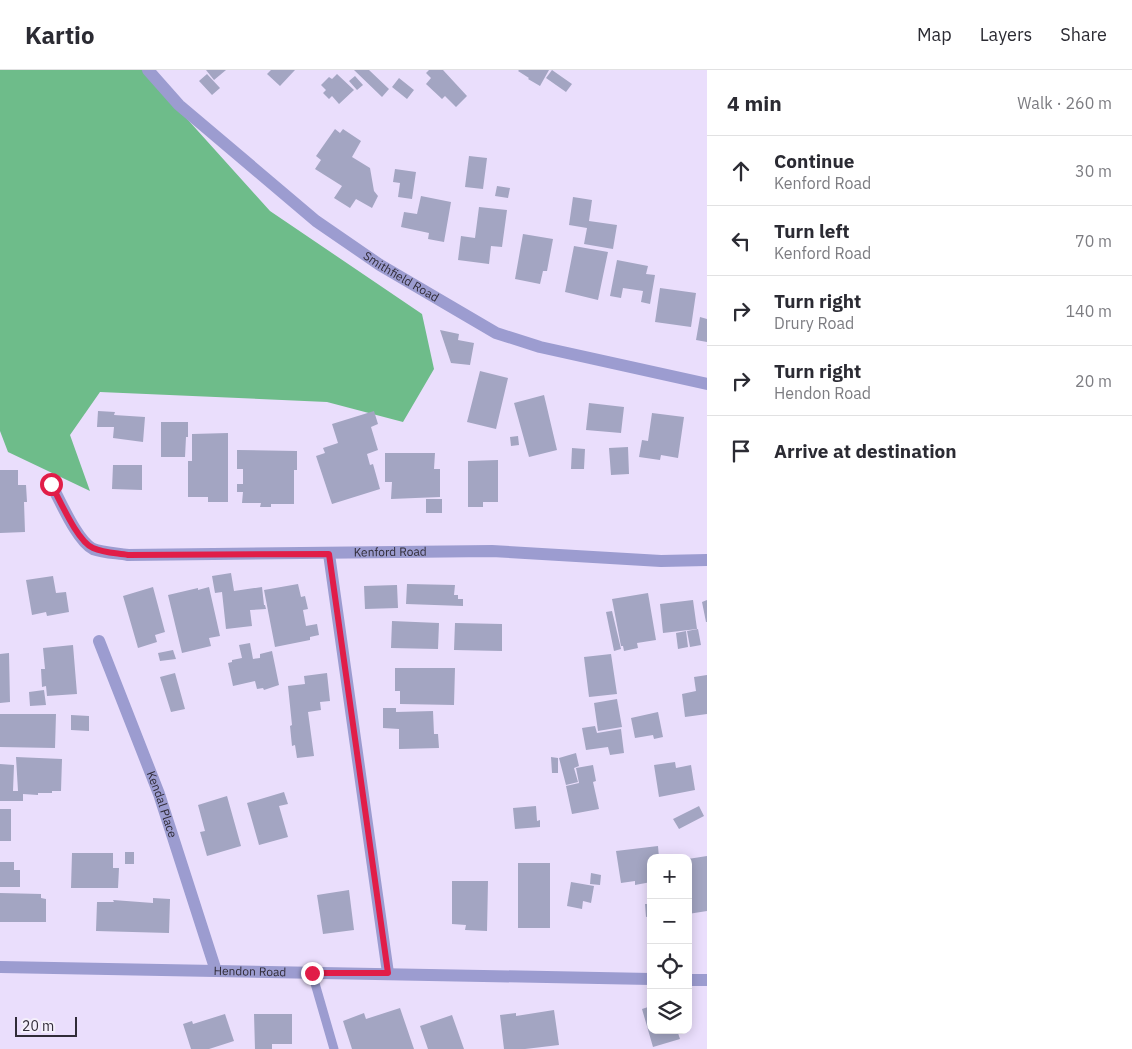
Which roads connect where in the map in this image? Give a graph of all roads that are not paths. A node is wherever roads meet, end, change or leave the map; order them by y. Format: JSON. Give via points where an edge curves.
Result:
{"nodes":[{"id":1,"x":148,"y":70,"type":"edge"},
{"id":2,"x":707,"y":384,"type":"edge"},
{"id":3,"x":51,"y":484,"type":"dead end"},
{"id":4,"x":329,"y":554,"type":"junction"},
{"id":5,"x":707,"y":560,"type":"edge"},
{"id":6,"x":99,"y":641,"type":"dead end"},
{"id":7,"x":0,"y":967,"type":"edge"},
{"id":8,"x":216,"y":971,"type":"junction"},
{"id":9,"x":312,"y":973,"type":"junction"},
{"id":10,"x":388,"y":973,"type":"junction"},
{"id":11,"x":647,"y":979,"type":"edge"},
{"id":12,"x":692,"y":980,"type":"edge"},
{"id":13,"x":707,"y":980,"type":"edge"},
{"id":14,"x":334,"y":1049,"type":"edge"}],
"edges":[{"from":1,"to":2,"type":"street","name":"Smithfield Road","via":[[179,105],[316,221],[380,265],[496,333],[540,347]]},
{"from":3,"to":4,"type":"street","name":"Kenford Road","via":[[82,540],[99,551],[128,555]]},
{"from":4,"to":5,"type":"street","name":"Kenford Road","via":[[492,552],[661,561]]},
{"from":4,"to":10,"type":"street"},
{"from":6,"to":8,"type":"street","name":"Kendal Place","via":[[160,794]]},
{"from":7,"to":8,"type":"street","name":"Hendon Road"},
{"from":8,"to":9,"type":"street","name":"Hendon Road"},
{"from":9,"to":10,"type":"street","name":"Hendon Road"},
{"from":9,"to":14,"type":"lane"},
{"from":10,"to":11,"type":"street","name":"Hendon Road"},
{"from":12,"to":13,"type":"street"}]}
